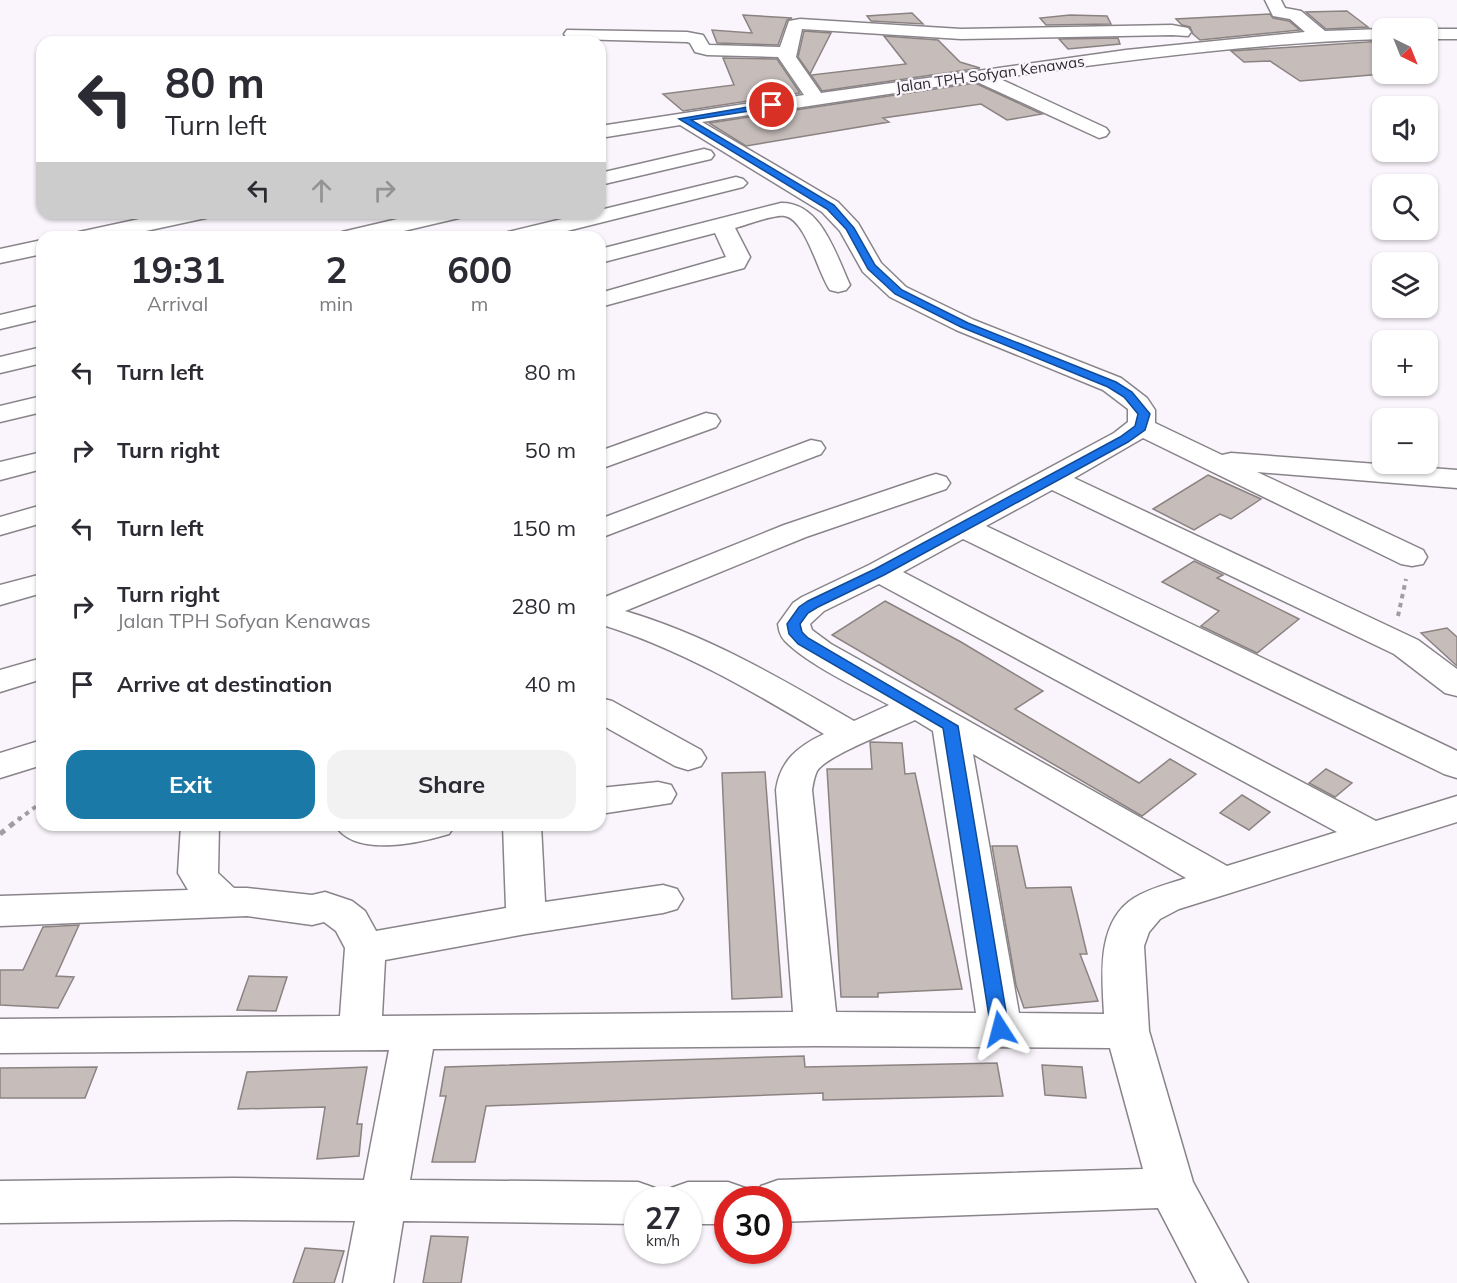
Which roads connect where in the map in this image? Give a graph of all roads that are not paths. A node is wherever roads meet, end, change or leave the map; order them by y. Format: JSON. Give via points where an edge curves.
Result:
{"nodes":[{"id":1,"x":1273,"y":0,"type":"edge"},
{"id":2,"x":573,"y":34,"type":"dead end"},
{"id":3,"x":1372,"y":34,"type":"edge"},
{"id":4,"x":1438,"y":34,"type":"edge"},
{"id":5,"x":1457,"y":34,"type":"edge"},
{"id":6,"x":1320,"y":36,"type":"junction"},
{"id":7,"x":1208,"y":46,"type":"junction"},
{"id":8,"x":787,"y":52,"type":"junction"},
{"id":9,"x":976,"y":75,"type":"junction"},
{"id":10,"x":816,"y":99,"type":"junction"},
{"id":11,"x":683,"y":119,"type":"junction"},
{"id":12,"x":606,"y":131,"type":"edge"},
{"id":13,"x":1099,"y":132,"type":"dead end"},
{"id":14,"x":704,"y":155,"type":"dead end"},
{"id":15,"x":606,"y":177,"type":"edge"},
{"id":16,"x":736,"y":183,"type":"dead end"},
{"id":17,"x":606,"y":215,"type":"edge"},
{"id":18,"x":170,"y":219,"type":"edge"},
{"id":19,"x":426,"y":219,"type":"edge"},
{"id":20,"x":589,"y":219,"type":"edge"},
{"id":21,"x":722,"y":224,"type":"junction"},
{"id":22,"x":565,"y":225,"type":"edge"},
{"id":23,"x":115,"y":231,"type":"edge"},
{"id":24,"x":375,"y":231,"type":"edge"},
{"id":25,"x":540,"y":231,"type":"edge"},
{"id":26,"x":36,"y":248,"type":"edge"},
{"id":27,"x":606,"y":253,"type":"edge"},
{"id":28,"x":0,"y":256,"type":"edge"},
{"id":29,"x":606,"y":258,"type":"edge"},
{"id":30,"x":838,"y":285,"type":"dead end"},
{"id":31,"x":645,"y":288,"type":"junction"},
{"id":32,"x":606,"y":298,"type":"edge"},
{"id":33,"x":36,"y":313,"type":"edge"},
{"id":34,"x":0,"y":322,"type":"edge"},
{"id":35,"x":36,"y":356,"type":"edge"},
{"id":36,"x":0,"y":365,"type":"edge"},
{"id":37,"x":36,"y":405,"type":"edge"},
{"id":38,"x":0,"y":414,"type":"edge"},
{"id":39,"x":706,"y":421,"type":"dead end"},
{"id":40,"x":1141,"y":427,"type":"junction"},
{"id":41,"x":811,"y":448,"type":"dead end"},
{"id":42,"x":606,"y":459,"type":"edge"},
{"id":43,"x":1210,"y":460,"type":"junction"},
{"id":44,"x":36,"y":462,"type":"edge"},
{"id":45,"x":0,"y":471,"type":"edge"},
{"id":46,"x":1053,"y":479,"type":"junction"},
{"id":47,"x":1457,"y":479,"type":"edge"},
{"id":48,"x":936,"y":483,"type":"dead end"},
{"id":49,"x":36,"y":516,"type":"edge"},
{"id":50,"x":0,"y":526,"type":"edge"},
{"id":51,"x":963,"y":526,"type":"junction"},
{"id":52,"x":606,"y":527,"type":"edge"},
{"id":53,"x":1412,"y":557,"type":"road end"},
{"id":54,"x":880,"y":572,"type":"junction"},
{"id":55,"x":36,"y":585,"type":"edge"},
{"id":56,"x":0,"y":595,"type":"edge"},
{"id":57,"x":606,"y":610,"type":"edge"},
{"id":58,"x":606,"y":614,"type":"edge"},
{"id":59,"x":36,"y":670,"type":"edge"},
{"id":60,"x":0,"y":681,"type":"edge"},
{"id":61,"x":1457,"y":685,"type":"edge"},
{"id":62,"x":917,"y":706,"type":"junction"},
{"id":63,"x":606,"y":712,"type":"edge"},
{"id":64,"x":950,"y":726,"type":"junction"},
{"id":65,"x":851,"y":735,"type":"junction"},
{"id":66,"x":36,"y":754,"type":"edge"},
{"id":67,"x":688,"y":758,"type":"dead end"},
{"id":68,"x":0,"y":766,"type":"edge"},
{"id":69,"x":1457,"y":766,"type":"edge"},
{"id":70,"x":658,"y":794,"type":"dead end"},
{"id":71,"x":606,"y":800,"type":"edge"},
{"id":72,"x":1457,"y":809,"type":"edge"},
{"id":73,"x":200,"y":831,"type":"edge"},
{"id":74,"x":373,"y":831,"type":"edge"},
{"id":75,"x":403,"y":831,"type":"edge"},
{"id":76,"x":522,"y":831,"type":"edge"},
{"id":77,"x":1372,"y":835,"type":"junction"},
{"id":78,"x":1224,"y":882,"type":"junction"},
{"id":79,"x":663,"y":899,"type":"dead end"},
{"id":80,"x":228,"y":903,"type":"junction"},
{"id":81,"x":0,"y":911,"type":"edge"},
{"id":82,"x":526,"y":919,"type":"junction"},
{"id":83,"x":365,"y":948,"type":"junction"},
{"id":84,"x":816,"y":1029,"type":"junction"},
{"id":85,"x":1000,"y":1029,"type":"junction"},
{"id":86,"x":1127,"y":1031,"type":"junction"},
{"id":87,"x":360,"y":1033,"type":"junction"},
{"id":88,"x":414,"y":1033,"type":"junction"},
{"id":89,"x":0,"y":1036,"type":"edge"},
{"id":90,"x":1171,"y":1186,"type":"junction"},
{"id":91,"x":384,"y":1200,"type":"junction"},
{"id":92,"x":0,"y":1202,"type":"edge"},
{"id":93,"x":792,"y":1202,"type":"edge"},
{"id":94,"x":624,"y":1203,"type":"edge"},
{"id":95,"x":368,"y":1283,"type":"edge"},
{"id":96,"x":1223,"y":1283,"type":"edge"}],
"edges":[{"from":1,"to":6,"type":"street","via":[[1279,12],[1295,15]]},
{"from":2,"to":8,"type":"street","via":[[687,37],[699,41],[705,50]]},
{"from":3,"to":6,"type":"street","name":"Jalan TPH Sofyan Kenawas"},
{"from":4,"to":5,"type":"street"},
{"from":6,"to":7,"type":"street","name":"Jalan TPH Sofyan Kenawas"},
{"from":7,"to":8,"type":"street","via":[[1172,30],[961,34],[800,24],[795,25]]},
{"from":7,"to":9,"type":"street","name":"Jalan TPH Sofyan Kenawas"},
{"from":8,"to":10,"type":"street"},
{"from":9,"to":10,"type":"street","name":"Jalan TPH Sofyan Kenawas"},
{"from":9,"to":13,"type":"street"},
{"from":10,"to":11,"type":"street","name":"Jalan TPH Sofyan Kenawas"},
{"from":11,"to":12,"type":"street","name":"Jalan TPH Sofyan Kenawas"},
{"from":11,"to":40,"type":"street","via":[[830,207],[850,228],[871,267],[898,292],[965,325],[1112,384],[1138,405],[1144,414]]},
{"from":14,"to":15,"type":"street"},
{"from":16,"to":17,"type":"street"},
{"from":18,"to":23,"type":"street"},
{"from":19,"to":24,"type":"street"},
{"from":20,"to":22,"type":"street"},
{"from":21,"to":27,"type":"street"},
{"from":21,"to":30,"type":"street","via":[[778,210],[793,211],[810,227]]},
{"from":21,"to":31,"type":"street","via":[[738,257],[736,262]]},
{"from":22,"to":25,"type":"street"},
{"from":26,"to":28,"type":"street"},
{"from":29,"to":31,"type":"street"},
{"from":31,"to":32,"type":"street"},
{"from":33,"to":34,"type":"street"},
{"from":35,"to":36,"type":"street"},
{"from":37,"to":38,"type":"street"},
{"from":39,"to":42,"type":"street"},
{"from":40,"to":43,"type":"street"},
{"from":40,"to":46,"type":"street"},
{"from":41,"to":52,"type":"street"},
{"from":43,"to":47,"type":"street"},
{"from":43,"to":53,"type":"street"},
{"from":44,"to":45,"type":"street"},
{"from":46,"to":51,"type":"street"},
{"from":46,"to":61,"type":"street","via":[[1406,646]]},
{"from":48,"to":57,"type":"street","via":[[795,531]]},
{"from":49,"to":50,"type":"street"},
{"from":51,"to":54,"type":"street"},
{"from":51,"to":69,"type":"street"},
{"from":54,"to":62,"type":"street","via":[[804,610],[794,624],[796,634]]},
{"from":54,"to":77,"type":"street"},
{"from":55,"to":56,"type":"street"},
{"from":58,"to":65,"type":"street","via":[[671,636],[725,662]]},
{"from":59,"to":60,"type":"street"},
{"from":62,"to":64,"type":"street"},
{"from":62,"to":65,"type":"street"},
{"from":63,"to":67,"type":"street"},
{"from":64,"to":78,"type":"street"},
{"from":64,"to":85,"type":"street"},
{"from":65,"to":84,"type":"street","via":[[806,759],[794,790]]},
{"from":66,"to":68,"type":"street"},
{"from":70,"to":71,"type":"street"},
{"from":72,"to":77,"type":"street"},
{"from":73,"to":80,"type":"street","via":[[198,873],[213,894]]},
{"from":74,"to":75,"type":"street"},
{"from":76,"to":82,"type":"street"},
{"from":77,"to":78,"type":"street"},
{"from":78,"to":86,"type":"street","via":[[1165,899],[1146,909],[1131,926],[1124,946]]},
{"from":79,"to":82,"type":"street"},
{"from":80,"to":81,"type":"street"},
{"from":80,"to":83,"type":"street","via":[[312,910],[325,907],[338,911],[351,921]]},
{"from":82,"to":83,"type":"street"},
{"from":83,"to":87,"type":"street"},
{"from":84,"to":85,"type":"street"},
{"from":84,"to":88,"type":"street"},
{"from":85,"to":86,"type":"street"},
{"from":86,"to":90,"type":"street"},
{"from":87,"to":88,"type":"street"},
{"from":87,"to":89,"type":"street"},
{"from":88,"to":91,"type":"street"},
{"from":90,"to":93,"type":"street"},
{"from":90,"to":96,"type":"street"},
{"from":91,"to":92,"type":"street"},
{"from":91,"to":94,"type":"street"},
{"from":91,"to":95,"type":"street"}]}
